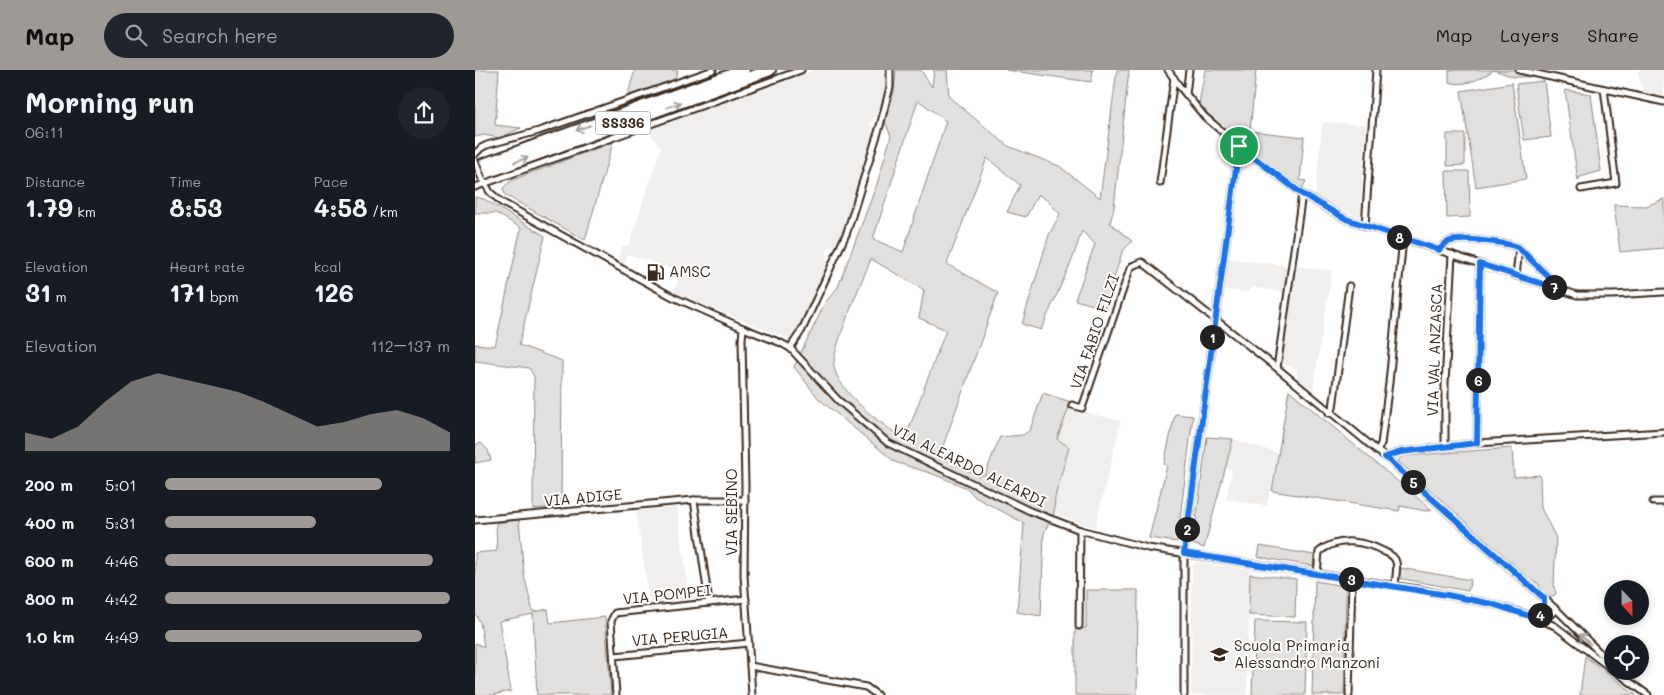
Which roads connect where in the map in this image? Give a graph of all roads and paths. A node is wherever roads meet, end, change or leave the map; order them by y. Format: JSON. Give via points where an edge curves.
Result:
{"nodes":[{"id":1,"x":713,"y":70,"type":"edge"},
{"id":2,"x":744,"y":70,"type":"edge"},
{"id":3,"x":770,"y":70,"type":"edge"},
{"id":4,"x":801,"y":70,"type":"edge"},
{"id":5,"x":891,"y":70,"type":"edge"},
{"id":6,"x":1168,"y":70,"type":"edge"},
{"id":7,"x":1189,"y":70,"type":"edge"},
{"id":8,"x":1376,"y":70,"type":"edge"},
{"id":9,"x":1519,"y":70,"type":"edge"},
{"id":10,"x":1174,"y":78,"type":"junction"},
{"id":11,"x":1604,"y":89,"type":"junction"},
{"id":12,"x":1186,"y":94,"type":"junction"},
{"id":13,"x":1664,"y":102,"type":"edge"},
{"id":14,"x":1239,"y":146,"type":"junction"},
{"id":15,"x":475,"y":154,"type":"edge"},
{"id":16,"x":475,"y":161,"type":"edge"},
{"id":17,"x":475,"y":167,"type":"edge"},
{"id":18,"x":480,"y":180,"type":"edge"},
{"id":19,"x":1160,"y":183,"type":"dead end"},
{"id":20,"x":475,"y":187,"type":"edge"},
{"id":21,"x":1581,"y":189,"type":"dead end"},
{"id":22,"x":1302,"y":194,"type":"junction"},
{"id":23,"x":1365,"y":226,"type":"junction"},
{"id":24,"x":1403,"y":238,"type":"junction"},
{"id":25,"x":1519,"y":248,"type":"junction"},
{"id":26,"x":1439,"y":250,"type":"junction"},
{"id":27,"x":1452,"y":254,"type":"junction"},
{"id":28,"x":1480,"y":264,"type":"junction"},
{"id":29,"x":1516,"y":276,"type":"junction"},
{"id":30,"x":1349,"y":286,"type":"dead end"},
{"id":31,"x":1562,"y":290,"type":"junction"},
{"id":32,"x":1664,"y":292,"type":"edge"},
{"id":33,"x":1216,"y":322,"type":"junction"},
{"id":34,"x":743,"y":328,"type":"junction"},
{"id":35,"x":790,"y":348,"type":"junction"},
{"id":36,"x":1277,"y":368,"type":"junction"},
{"id":37,"x":1073,"y":405,"type":"dead end"},
{"id":38,"x":1329,"y":413,"type":"junction"},
{"id":39,"x":1664,"y":432,"type":"edge"},
{"id":40,"x":1477,"y":443,"type":"junction"},
{"id":41,"x":1445,"y":447,"type":"junction"},
{"id":42,"x":1377,"y":451,"type":"junction"},
{"id":43,"x":1385,"y":457,"type":"junction"},
{"id":44,"x":694,"y":500,"type":"junction"},
{"id":45,"x":745,"y":500,"type":"junction"},
{"id":46,"x":1653,"y":502,"type":"dead end"},
{"id":47,"x":1664,"y":502,"type":"edge"},
{"id":48,"x":475,"y":520,"type":"edge"},
{"id":49,"x":1080,"y":530,"type":"junction"},
{"id":50,"x":1184,"y":553,"type":"junction"},
{"id":51,"x":1317,"y":574,"type":"junction"},
{"id":52,"x":1352,"y":579,"type":"junction"},
{"id":53,"x":1395,"y":586,"type":"junction"},
{"id":54,"x":1544,"y":598,"type":"junction"},
{"id":55,"x":746,"y":599,"type":"junction"},
{"id":56,"x":709,"y":603,"type":"junction"},
{"id":57,"x":1544,"y":610,"type":"junction"},
{"id":58,"x":1557,"y":610,"type":"junction"},
{"id":59,"x":1536,"y":618,"type":"junction"},
{"id":60,"x":1542,"y":620,"type":"junction"},
{"id":61,"x":1079,"y":626,"type":"dead end"},
{"id":62,"x":749,"y":643,"type":"junction"},
{"id":63,"x":614,"y":656,"type":"junction"},
{"id":64,"x":1604,"y":658,"type":"edge"},
{"id":65,"x":1604,"y":663,"type":"edge"},
{"id":66,"x":751,"y":666,"type":"junction"},
{"id":67,"x":1627,"y":680,"type":"edge"},
{"id":68,"x":616,"y":695,"type":"edge"},
{"id":69,"x":752,"y":695,"type":"edge"},
{"id":70,"x":877,"y":695,"type":"edge"},
{"id":71,"x":1185,"y":695,"type":"edge"},
{"id":72,"x":1349,"y":695,"type":"edge"},
{"id":73,"x":1648,"y":695,"type":"edge"}],
"edges":[{"from":1,"to":15,"type":"street","via":[[539,131],[487,145]]},
{"from":2,"to":17,"type":"highway","number":"SS336","one_way":true},
{"from":18,"to":3,"type":"highway","number":"SS336","one_way":true},
{"from":4,"to":18,"type":"street","via":[[532,165]]},
{"from":5,"to":35,"type":"street","via":[[880,126],[847,232],[802,330]]},
{"from":6,"to":10,"type":"street"},
{"from":7,"to":12,"type":"street"},
{"from":8,"to":23,"type":"street"},
{"from":9,"to":11,"type":"street"},
{"from":10,"to":12,"type":"street"},
{"from":10,"to":19,"type":"street"},
{"from":11,"to":13,"type":"street"},
{"from":11,"to":21,"type":"street","via":[[1616,183]]},
{"from":12,"to":14,"type":"street","via":[[1205,117]]},
{"from":14,"to":22,"type":"street"},
{"from":14,"to":33,"type":"street"},
{"from":16,"to":18,"type":"street","bridge":true},
{"from":18,"to":20,"type":"street"},
{"from":18,"to":34,"type":"street","name":"VIA ALEARDO ALEARDI","via":[[501,202],[673,297]]},
{"from":22,"to":23,"type":"street"},
{"from":22,"to":36,"type":"street"},
{"from":23,"to":24,"type":"street"},
{"from":24,"to":26,"type":"street"},
{"from":24,"to":42,"type":"street","via":[[1389,383],[1381,444]]},
{"from":25,"to":26,"type":"street","via":[[1505,243],[1471,240],[1448,242]]},
{"from":25,"to":29,"type":"street"},
{"from":25,"to":31,"type":"street"},
{"from":26,"to":27,"type":"street"},
{"from":27,"to":28,"type":"street"},
{"from":27,"to":41,"type":"street","name":"VIA VAL ANZASCA"},
{"from":28,"to":29,"type":"street"},
{"from":28,"to":40,"type":"street"},
{"from":29,"to":31,"type":"street"},
{"from":30,"to":38,"type":"street","via":[[1333,408]]},
{"from":31,"to":32,"type":"street","via":[[1581,295]]},
{"from":33,"to":36,"type":"street","name":"VIA FABIO FILZI"},
{"from":33,"to":37,"type":"street","name":"VIA FABIO FILZI","via":[[1142,262],[1135,264],[1130,269],[1082,408]]},
{"from":33,"to":50,"type":"street"},
{"from":34,"to":35,"type":"street","name":"VIA ALEARDO ALEARDI"},
{"from":34,"to":45,"type":"street","name":"VIA SEBINO"},
{"from":35,"to":49,"type":"street","name":"VIA ALEARDO ALEARDI","via":[[838,400],[888,444],[1030,511]]},
{"from":36,"to":38,"type":"street","name":"VIA FABIO FILZI"},
{"from":38,"to":42,"type":"street","name":"VIA FABIO FILZI"},
{"from":39,"to":40,"type":"street"},
{"from":40,"to":41,"type":"street"},
{"from":41,"to":43,"type":"street"},
{"from":42,"to":43,"type":"street","name":"VIA FABIO FILZI"},
{"from":43,"to":54,"type":"street","name":"VIA FABIO FILZI"},
{"from":44,"to":45,"type":"street","name":"VIA ADIGE"},
{"from":44,"to":48,"type":"street","name":"VIA ADIGE"},
{"from":44,"to":56,"type":"street"},
{"from":45,"to":55,"type":"street","name":"VIA SEBINO"},
{"from":46,"to":47,"type":"street"},
{"from":49,"to":50,"type":"street","name":"VIA ALEARDO ALEARDI","via":[[1148,548]]},
{"from":49,"to":61,"type":"street"},
{"from":50,"to":51,"type":"street","name":"VIA ALEARDO ALEARDI"},
{"from":50,"to":71,"type":"street"},
{"from":51,"to":52,"type":"street","name":"VIA ALEARDO ALEARDI"},
{"from":51,"to":53,"type":"street","via":[[1319,552],[1324,548],[1341,542],[1360,542],[1391,555],[1395,560]]},
{"from":52,"to":53,"type":"street","name":"VIA ALEARDO ALEARDI"},
{"from":52,"to":72,"type":"street"},
{"from":53,"to":59,"type":"street","name":"VIA ALEARDO ALEARDI","via":[[1473,600]]},
{"from":54,"to":57,"type":"street"},
{"from":54,"to":58,"type":"street","name":"VIA FABIO FILZI"},
{"from":55,"to":56,"type":"street","name":"VIA POMPEI"},
{"from":55,"to":62,"type":"street","name":"VIA SEBINO"},
{"from":56,"to":63,"type":"street","name":"VIA POMPEI","via":[[615,613],[611,621]]},
{"from":57,"to":58,"type":"street"},
{"from":57,"to":59,"type":"street"},
{"from":58,"to":60,"type":"street"},
{"from":64,"to":58,"type":"street","name":"VIA FABIO FILZI","one_way":true},
{"from":59,"to":60,"type":"street","name":"VIA ALEARDO ALEARDI"},
{"from":60,"to":65,"type":"street","name":"VIA ALEARDO ALEARDI","via":[[1555,626]]},
{"from":62,"to":63,"type":"street","name":"VIA PERUGIA"},
{"from":62,"to":66,"type":"street","name":"VIA SEBINO"},
{"from":63,"to":68,"type":"street","name":"VIA POMPEI"},
{"from":66,"to":69,"type":"street","name":"VIA SEBINO"},
{"from":66,"to":70,"type":"street","via":[[866,687]]},
{"from":67,"to":73,"type":"street"}]}
